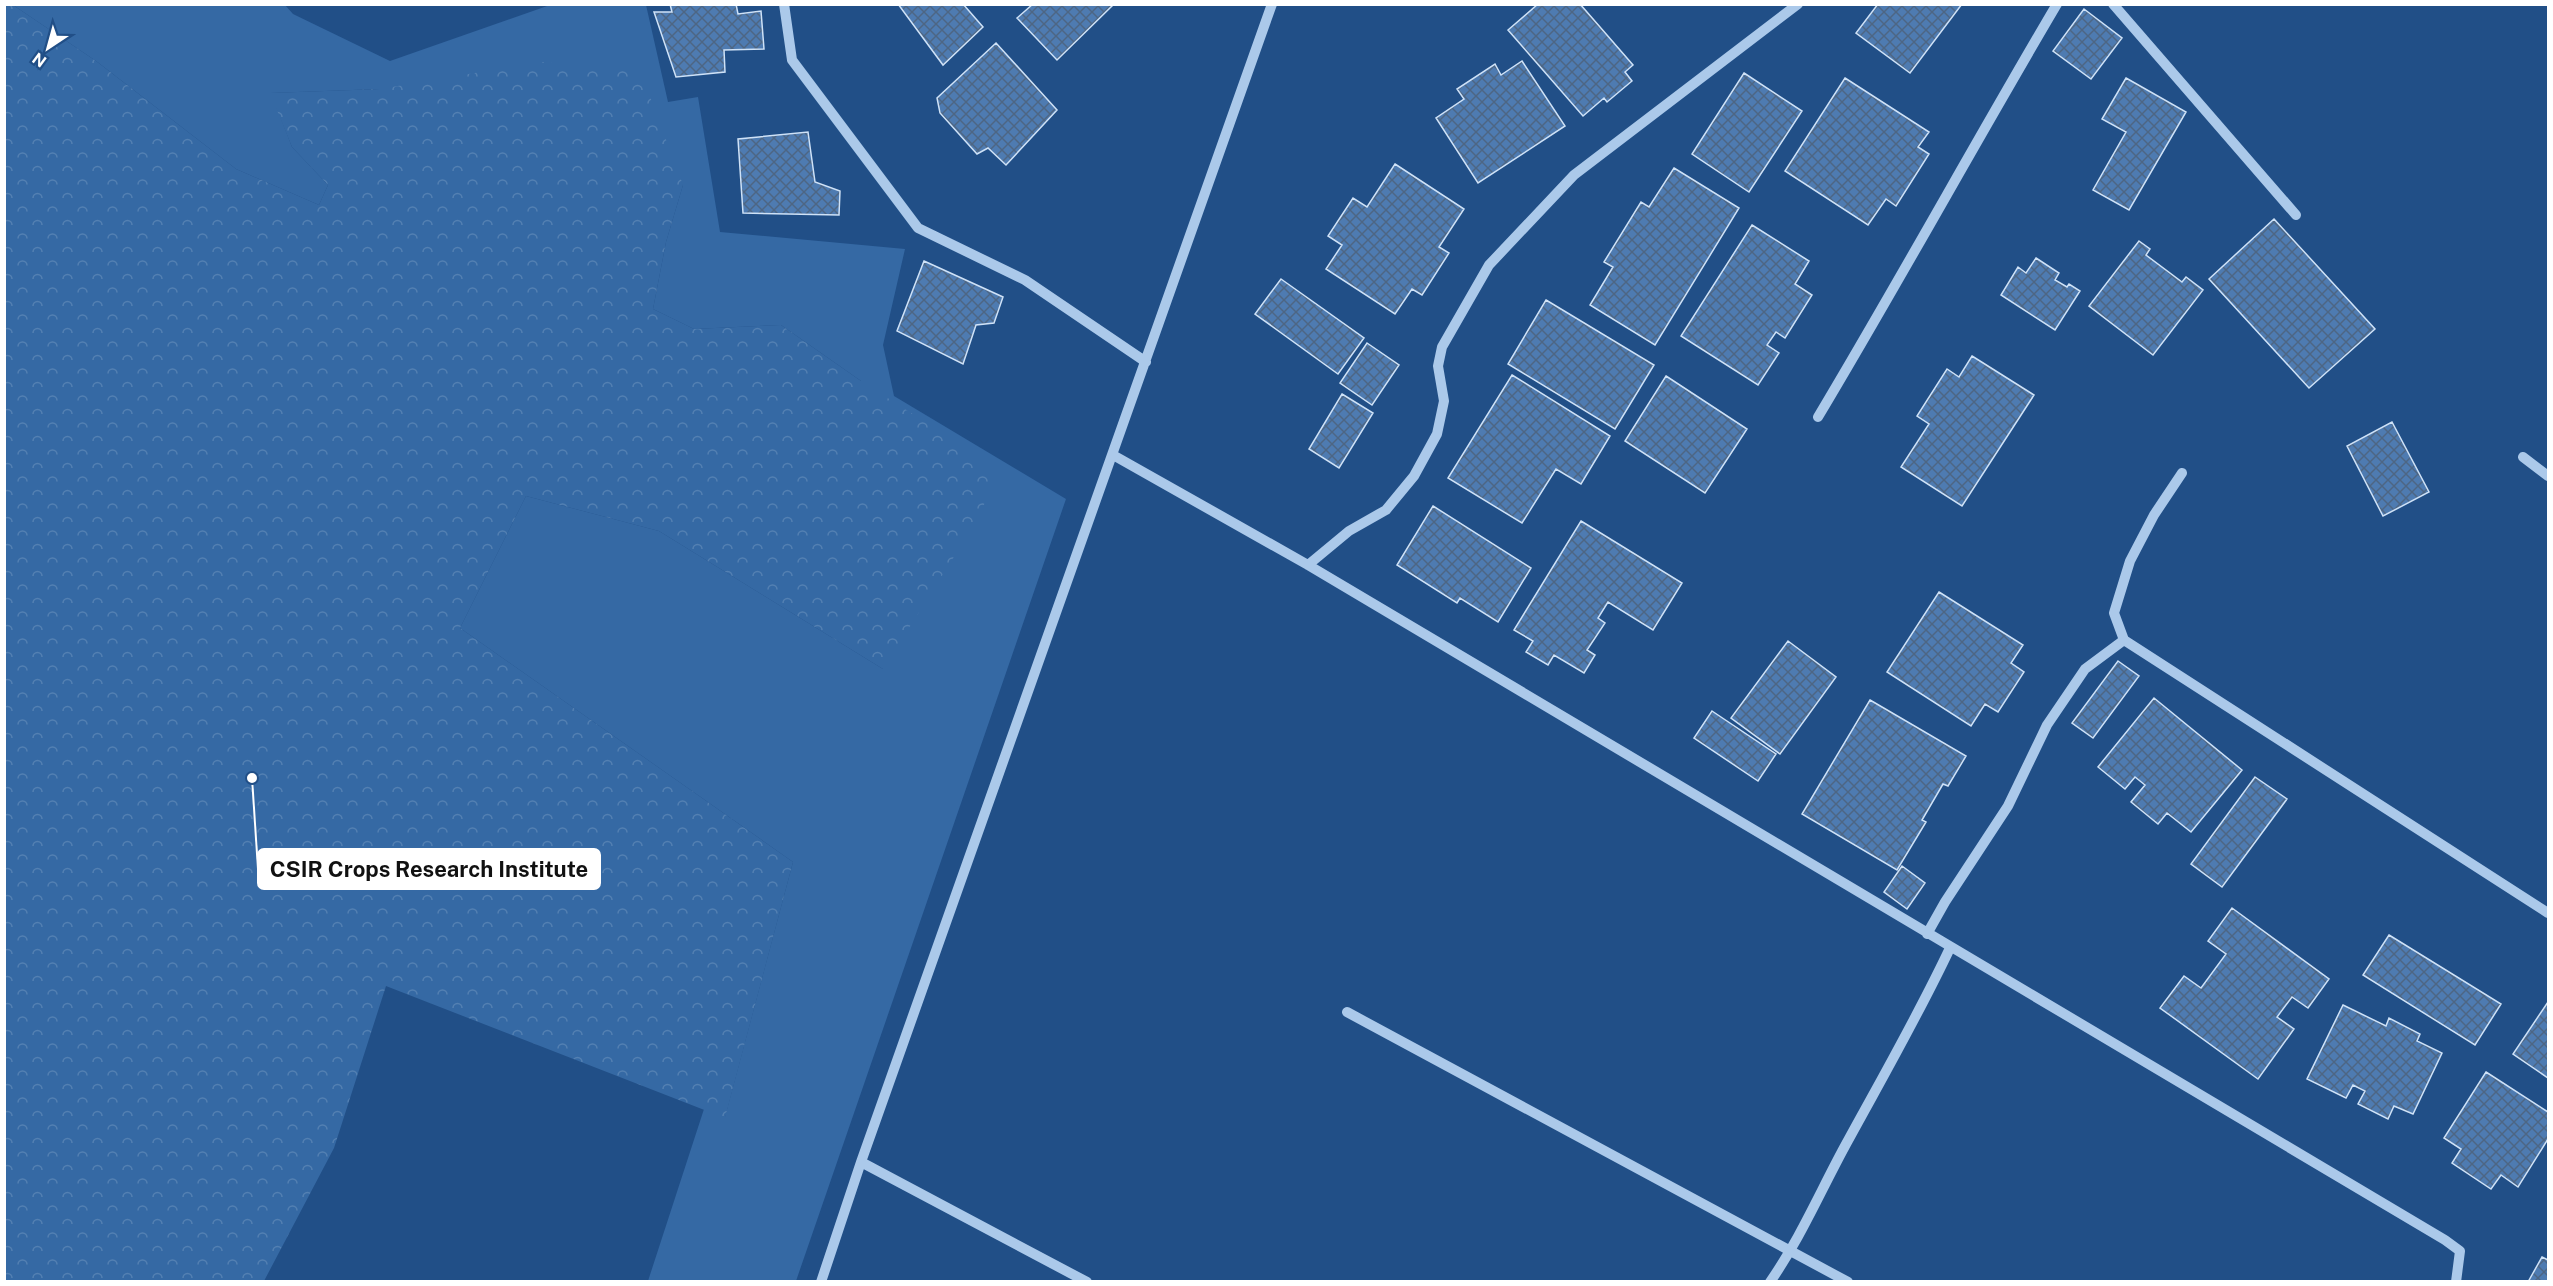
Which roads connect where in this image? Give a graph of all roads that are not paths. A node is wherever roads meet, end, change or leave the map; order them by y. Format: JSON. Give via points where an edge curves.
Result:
{"nodes":[{"id":1,"x":784,"y":4,"type":"edge"},
{"id":2,"x":1272,"y":4,"type":"edge"},
{"id":3,"x":1798,"y":4,"type":"edge"},
{"id":4,"x":2057,"y":4,"type":"edge"},
{"id":5,"x":2113,"y":4,"type":"edge"},
{"id":6,"x":2296,"y":215,"type":"dead end"},
{"id":7,"x":1146,"y":362,"type":"junction"},
{"id":8,"x":1818,"y":417,"type":"dead end"},
{"id":9,"x":1113,"y":455,"type":"junction"},
{"id":10,"x":2523,"y":457,"type":"dead end"},
{"id":11,"x":2181,"y":473,"type":"dead end"},
{"id":12,"x":2548,"y":476,"type":"edge"},
{"id":13,"x":1308,"y":565,"type":"junction"},
{"id":14,"x":2124,"y":640,"type":"junction"},
{"id":15,"x":2548,"y":913,"type":"edge"},
{"id":16,"x":1927,"y":934,"type":"junction"},
{"id":17,"x":1950,"y":948,"type":"junction"},
{"id":18,"x":1347,"y":1012,"type":"dead end"},
{"id":19,"x":861,"y":1162,"type":"junction"},
{"id":20,"x":1791,"y":1251,"type":"junction"},
{"id":21,"x":821,"y":1281,"type":"edge"},
{"id":22,"x":1087,"y":1281,"type":"edge"},
{"id":23,"x":1770,"y":1281,"type":"edge"},
{"id":24,"x":1848,"y":1281,"type":"edge"},
{"id":25,"x":2456,"y":1281,"type":"edge"}],
"edges":[{"from":1,"to":7,"type":"street","via":[[792,60],[918,228],[1025,280]]},
{"from":2,"to":7,"type":"street"},
{"from":3,"to":13,"type":"street","via":[[1574,175],[1489,265],[1442,347],[1438,366],[1444,401],[1437,434],[1414,476],[1386,510],[1349,531]]},
{"from":4,"to":8,"type":"street"},
{"from":5,"to":6,"type":"street"},
{"from":7,"to":9,"type":"street"},
{"from":9,"to":13,"type":"street"},
{"from":9,"to":19,"type":"street"},
{"from":10,"to":12,"type":"street"},
{"from":11,"to":14,"type":"street","via":[[2130,561],[2114,613]]},
{"from":13,"to":16,"type":"street"},
{"from":14,"to":15,"type":"street"},
{"from":14,"to":16,"type":"street","via":[[2085,669],[2054,716],[2008,806]]},
{"from":16,"to":17,"type":"street"},
{"from":17,"to":20,"type":"street","via":[[1919,1014]]},
{"from":17,"to":25,"type":"street","via":[[2445,1240],[2460,1251]]},
{"from":18,"to":20,"type":"street"},
{"from":19,"to":21,"type":"street"},
{"from":19,"to":22,"type":"street"},
{"from":20,"to":23,"type":"street"},
{"from":20,"to":24,"type":"street"}]}
